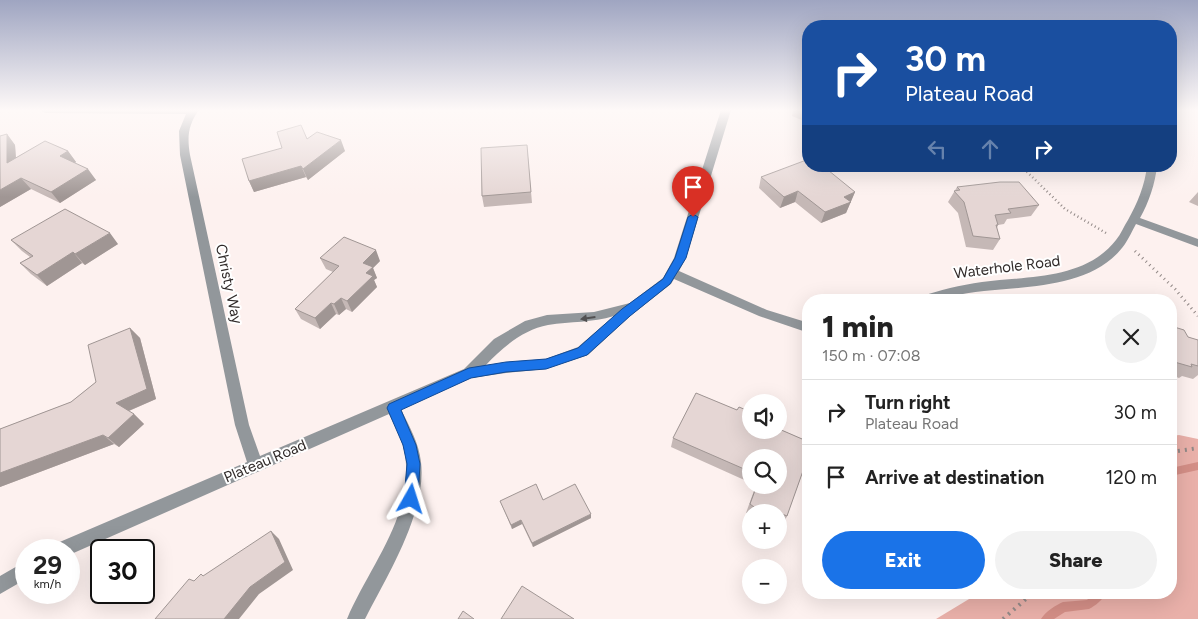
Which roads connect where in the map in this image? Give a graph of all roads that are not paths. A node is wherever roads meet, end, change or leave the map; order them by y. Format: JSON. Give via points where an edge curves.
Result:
{"nodes":[{"id":1,"x":183,"y":139,"type":"edge"},
{"id":2,"x":717,"y":139,"type":"edge"},
{"id":3,"x":1151,"y":172,"type":"edge"},
{"id":4,"x":1135,"y":220,"type":"junction"},
{"id":5,"x":1198,"y":243,"type":"edge"},
{"id":6,"x":673,"y":273,"type":"junction"},
{"id":7,"x":939,"y":294,"type":"edge"},
{"id":8,"x":635,"y":305,"type":"junction"},
{"id":9,"x":802,"y":326,"type":"edge"},
{"id":10,"x":469,"y":374,"type":"junction"},
{"id":11,"x":393,"y":408,"type":"junction"},
{"id":12,"x":256,"y":465,"type":"junction"},
{"id":13,"x":80,"y":542,"type":"edge"},
{"id":14,"x":15,"y":576,"type":"edge"},
{"id":15,"x":0,"y":586,"type":"edge"},
{"id":16,"x":356,"y":619,"type":"edge"}],
"edges":[{"from":1,"to":12,"type":"street","name":"Christy Way","via":[[242,425]]},
{"from":2,"to":6,"type":"street","name":"Plateau Road"},
{"from":3,"to":4,"type":"street","name":"Waterhole Road"},
{"from":4,"to":5,"type":"street"},
{"from":4,"to":7,"type":"street","name":"Waterhole Road","via":[[1117,248],[1094,267],[1036,282]]},
{"from":6,"to":8,"type":"street","name":"Plateau Road"},
{"from":6,"to":9,"type":"street","via":[[763,313]]},
{"from":8,"to":10,"type":"street","name":"Plateau Road","one_way":true,"via":[[594,317],[547,320],[530,325],[499,343]]},
{"from":8,"to":10,"type":"street","name":"Plateau Road","via":[[583,351],[565,359]]},
{"from":10,"to":11,"type":"street","name":"Plateau Road"},
{"from":11,"to":12,"type":"street","name":"Plateau Road"},
{"from":11,"to":16,"type":"street","via":[[410,445],[414,464],[411,499],[405,519]]},
{"from":12,"to":13,"type":"street","name":"Plateau Road"},
{"from":14,"to":15,"type":"street"}]}
